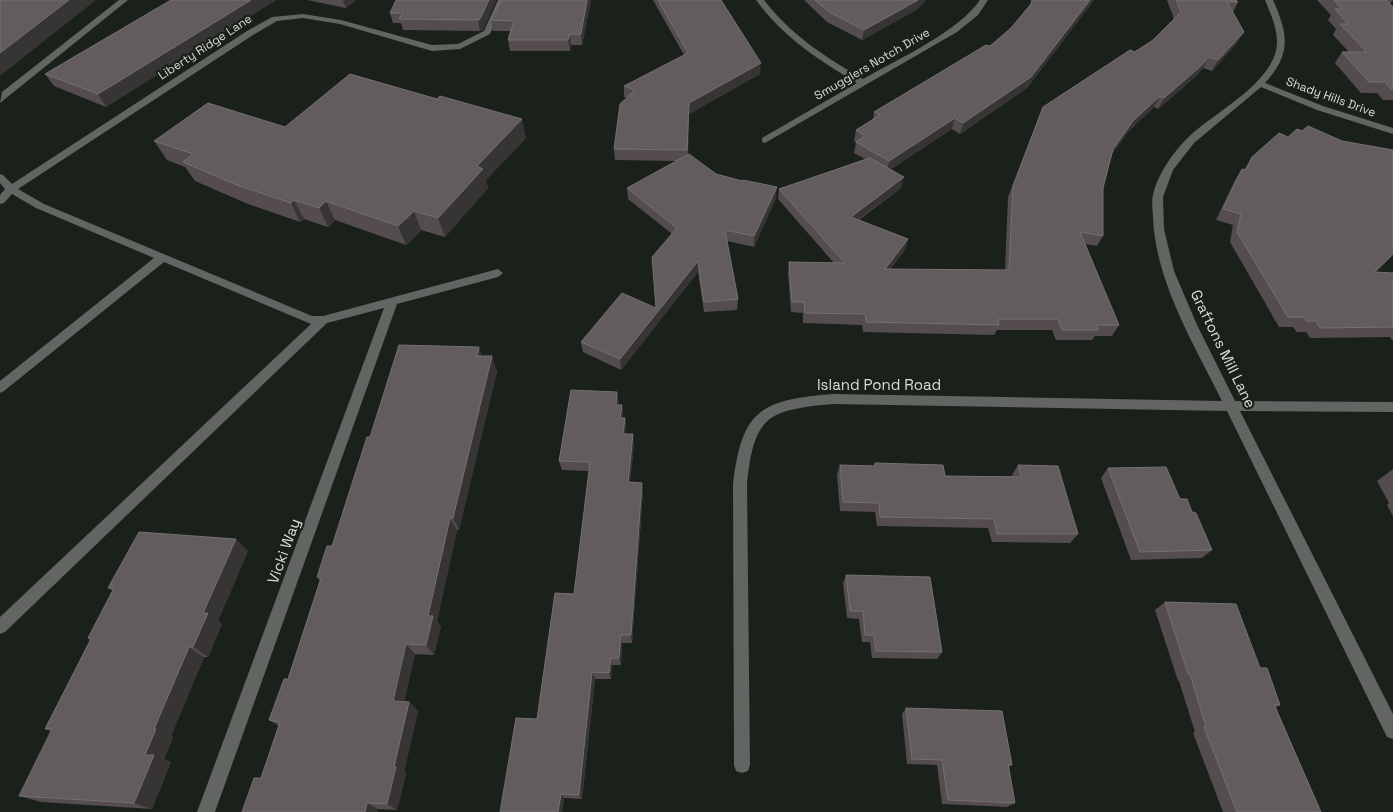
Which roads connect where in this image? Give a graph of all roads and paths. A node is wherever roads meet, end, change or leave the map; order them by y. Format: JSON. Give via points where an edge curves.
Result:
{"nodes":[{"id":1,"x":124,"y":0,"type":"edge"},
{"id":2,"x":502,"y":0,"type":"edge"},
{"id":3,"x":760,"y":0,"type":"edge"},
{"id":4,"x":984,"y":0,"type":"edge"},
{"id":5,"x":1269,"y":0,"type":"edge"},
{"id":6,"x":863,"y":82,"type":"junction"},
{"id":7,"x":1261,"y":84,"type":"junction"},
{"id":8,"x":0,"y":100,"type":"edge"},
{"id":9,"x":1393,"y":131,"type":"edge"},
{"id":10,"x":765,"y":140,"type":"dead end"},
{"id":11,"x":0,"y":177,"type":"edge"},
{"id":12,"x":12,"y":189,"type":"junction"},
{"id":13,"x":0,"y":201,"type":"edge"},
{"id":14,"x":162,"y":257,"type":"junction"},
{"id":15,"x":498,"y":274,"type":"dead end"},
{"id":16,"x":392,"y":302,"type":"junction"},
{"id":17,"x":323,"y":320,"type":"junction"},
{"id":18,"x":0,"y":388,"type":"edge"},
{"id":19,"x":1233,"y":406,"type":"junction"},
{"id":20,"x":1393,"y":407,"type":"edge"},
{"id":21,"x":0,"y":627,"type":"edge"},
{"id":22,"x":1393,"y":732,"type":"edge"},
{"id":23,"x":742,"y":765,"type":"dead end"},
{"id":24,"x":206,"y":812,"type":"edge"}],
"edges":[{"from":1,"to":8,"type":"street"},
{"from":2,"to":12,"type":"street","name":"Liberty Ridge Lane","via":[[487,32],[460,46],[432,48],[341,22],[303,16],[275,19]]},
{"from":3,"to":6,"type":"street","via":[[810,52]]},
{"from":4,"to":6,"type":"street","name":"Smugglers Notch Drive","via":[[975,13],[954,30]]},
{"from":5,"to":7,"type":"street","name":"Graftons Mill Lane","via":[[1280,26],[1282,45],[1277,62]]},
{"from":6,"to":10,"type":"street","name":"Smugglers Notch Drive"},
{"from":7,"to":9,"type":"street","name":"Shady Hills Drive","via":[[1320,108]]},
{"from":7,"to":19,"type":"street","name":"Graftons Mill Lane","via":[[1197,135],[1172,161],[1158,195],[1158,234],[1169,276]]},
{"from":11,"to":12,"type":"street"},
{"from":12,"to":13,"type":"street","name":"Liberty Ridge Lane"},
{"from":12,"to":14,"type":"street","via":[[40,206]]},
{"from":14,"to":17,"type":"street","via":[[311,320]]},
{"from":14,"to":18,"type":"street"},
{"from":15,"to":16,"type":"street"},
{"from":16,"to":17,"type":"street"},
{"from":16,"to":24,"type":"street","name":"Vicki Way"},
{"from":17,"to":21,"type":"street"},
{"from":19,"to":20,"type":"street","name":"Island Pond Road"},
{"from":19,"to":22,"type":"street","name":"Graftons Mill Lane"},
{"from":19,"to":23,"type":"street","name":"Island Pond Road","via":[[833,399],[804,401],[770,410],[759,417],[751,429],[740,484]]}]}
